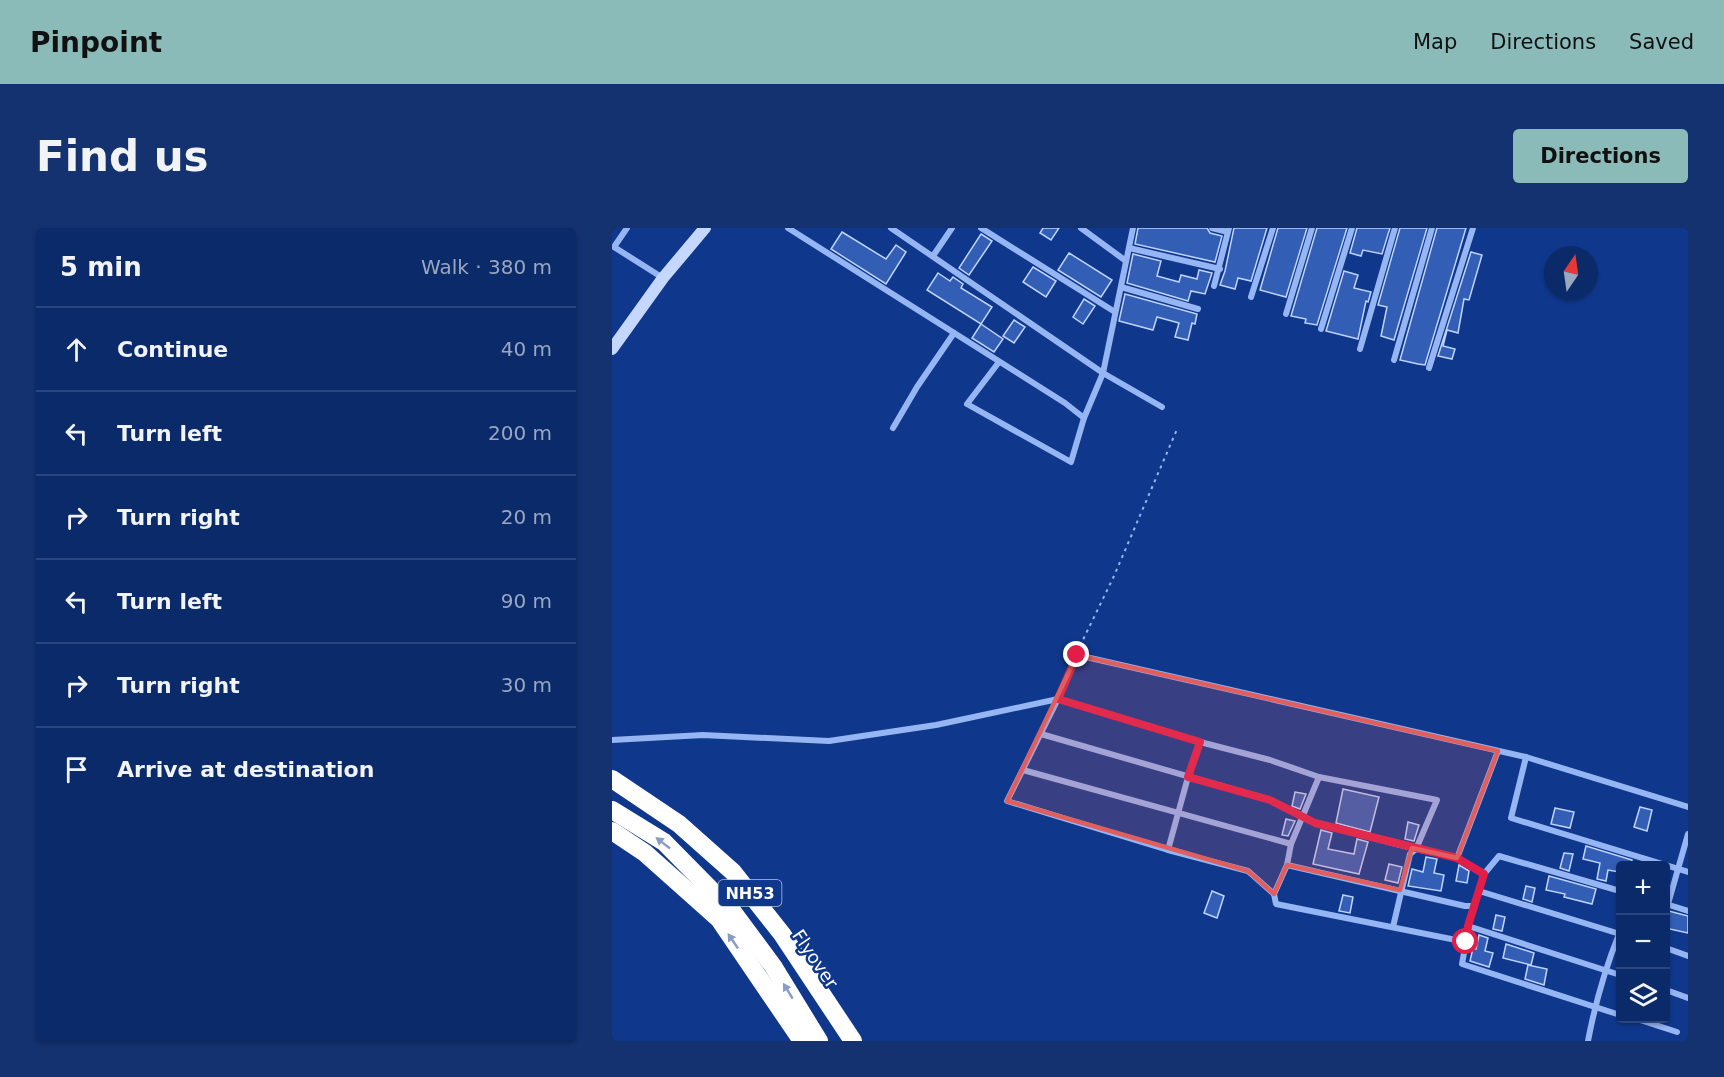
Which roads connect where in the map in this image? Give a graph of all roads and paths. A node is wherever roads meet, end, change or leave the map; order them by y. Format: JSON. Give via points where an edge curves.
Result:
{"nodes":[{"id":1,"x":627,"y":228,"type":"edge"},
{"id":2,"x":705,"y":228,"type":"edge"},
{"id":3,"x":788,"y":228,"type":"edge"},
{"id":4,"x":891,"y":228,"type":"edge"},
{"id":5,"x":952,"y":228,"type":"edge"},
{"id":6,"x":981,"y":228,"type":"edge"},
{"id":7,"x":1081,"y":228,"type":"edge"},
{"id":8,"x":1133,"y":228,"type":"edge"},
{"id":9,"x":1212,"y":228,"type":"edge"},
{"id":10,"x":1273,"y":228,"type":"edge"},
{"id":11,"x":1312,"y":228,"type":"edge"},
{"id":12,"x":1352,"y":228,"type":"edge"},
{"id":13,"x":1395,"y":228,"type":"edge"},
{"id":14,"x":1432,"y":228,"type":"edge"},
{"id":15,"x":1473,"y":228,"type":"edge"},
{"id":16,"x":1229,"y":230,"type":"edge"},
{"id":17,"x":613,"y":247,"type":"edge"},
{"id":18,"x":1129,"y":248,"type":"junction"},
{"id":19,"x":933,"y":256,"type":"junction"},
{"id":20,"x":1126,"y":261,"type":"junction"},
{"id":21,"x":1220,"y":269,"type":"junction"},
{"id":22,"x":663,"y":278,"type":"junction"},
{"id":23,"x":1214,"y":286,"type":"dead end"},
{"id":24,"x":1121,"y":287,"type":"junction"},
{"id":25,"x":1251,"y":297,"type":"dead end"},
{"id":26,"x":1198,"y":309,"type":"dead end"},
{"id":27,"x":1115,"y":312,"type":"junction"},
{"id":28,"x":1286,"y":314,"type":"dead end"},
{"id":29,"x":1321,"y":329,"type":"dead end"},
{"id":30,"x":954,"y":333,"type":"junction"},
{"id":31,"x":612,"y":349,"type":"edge"},
{"id":32,"x":1359,"y":349,"type":"dead end"},
{"id":33,"x":1394,"y":360,"type":"dead end"},
{"id":34,"x":999,"y":362,"type":"junction"},
{"id":35,"x":1429,"y":368,"type":"dead end"},
{"id":36,"x":1102,"y":372,"type":"junction"},
{"id":37,"x":1162,"y":407,"type":"dead end"},
{"id":38,"x":1084,"y":418,"type":"junction"},
{"id":39,"x":1178,"y":427,"type":"dead end"},
{"id":40,"x":893,"y":428,"type":"dead end"},
{"id":41,"x":1077,"y":655,"type":"junction"},
{"id":42,"x":1058,"y":699,"type":"junction"},
{"id":43,"x":1041,"y":734,"type":"junction"},
{"id":44,"x":612,"y":740,"type":"edge"},
{"id":45,"x":1200,"y":742,"type":"junction"},
{"id":46,"x":1498,"y":751,"type":"junction"},
{"id":47,"x":1526,"y":758,"type":"junction"},
{"id":48,"x":1023,"y":770,"type":"junction"},
{"id":49,"x":1188,"y":777,"type":"junction"},
{"id":50,"x":1319,"y":777,"type":"junction"},
{"id":51,"x":612,"y":779,"type":"edge"},
{"id":52,"x":612,"y":787,"type":"edge"},
{"id":53,"x":1688,"y":807,"type":"edge"},
{"id":54,"x":612,"y":810,"type":"edge"},
{"id":55,"x":1179,"y":814,"type":"junction"},
{"id":56,"x":1303,"y":817,"type":"junction"},
{"id":57,"x":612,"y":831,"type":"edge"},
{"id":58,"x":1688,"y":834,"type":"edge"},
{"id":59,"x":1291,"y":844,"type":"junction"},
{"id":60,"x":1416,"y":849,"type":"junction"},
{"id":61,"x":1168,"y":850,"type":"junction"},
{"id":62,"x":1457,"y":858,"type":"junction"},
{"id":63,"x":1287,"y":865,"type":"junction"},
{"id":64,"x":1679,"y":869,"type":"junction"},
{"id":65,"x":1688,"y":872,"type":"edge"},
{"id":66,"x":1484,"y":874,"type":"junction"},
{"id":67,"x":1400,"y":890,"type":"junction"},
{"id":68,"x":1616,"y":890,"type":"edge"},
{"id":69,"x":1479,"y":891,"type":"junction"},
{"id":70,"x":1274,"y":894,"type":"junction"},
{"id":71,"x":1670,"y":895,"type":"edge"},
{"id":72,"x":1670,"y":905,"type":"edge"},
{"id":73,"x":1475,"y":906,"type":"junction"},
{"id":74,"x":1688,"y":911,"type":"edge"},
{"id":75,"x":1468,"y":926,"type":"junction"},
{"id":76,"x":1393,"y":927,"type":"junction"},
{"id":77,"x":1616,"y":933,"type":"edge"},
{"id":78,"x":1466,"y":942,"type":"junction"},
{"id":79,"x":1616,"y":944,"type":"edge"},
{"id":80,"x":1670,"y":950,"type":"edge"},
{"id":81,"x":1688,"y":956,"type":"edge"},
{"id":82,"x":1605,"y":970,"type":"junction"},
{"id":83,"x":1616,"y":974,"type":"edge"},
{"id":84,"x":1670,"y":992,"type":"edge"},
{"id":85,"x":1688,"y":998,"type":"edge"},
{"id":86,"x":1594,"y":1007,"type":"junction"},
{"id":87,"x":1616,"y":1014,"type":"edge"},
{"id":88,"x":1649,"y":1023,"type":"edge"},
{"id":89,"x":1677,"y":1032,"type":"dead end"},
{"id":90,"x":802,"y":1041,"type":"edge"},
{"id":91,"x":819,"y":1041,"type":"edge"},
{"id":92,"x":843,"y":1041,"type":"edge"},
{"id":93,"x":853,"y":1041,"type":"edge"},
{"id":94,"x":1588,"y":1041,"type":"edge"}],
"edges":[{"from":1,"to":17,"type":"street"},
{"from":2,"to":22,"type":"street"},
{"from":3,"to":30,"type":"street"},
{"from":4,"to":19,"type":"street"},
{"from":5,"to":19,"type":"street"},
{"from":6,"to":27,"type":"street"},
{"from":7,"to":20,"type":"street"},
{"from":8,"to":18,"type":"street"},
{"from":9,"to":16,"type":"street"},
{"from":10,"to":25,"type":"street"},
{"from":11,"to":28,"type":"street"},
{"from":12,"to":29,"type":"street"},
{"from":13,"to":32,"type":"street"},
{"from":14,"to":33,"type":"street"},
{"from":15,"to":35,"type":"street"},
{"from":16,"to":21,"type":"street"},
{"from":17,"to":22,"type":"street"},
{"from":18,"to":20,"type":"street"},
{"from":18,"to":21,"type":"street"},
{"from":19,"to":36,"type":"street"},
{"from":20,"to":24,"type":"street"},
{"from":21,"to":23,"type":"street"},
{"from":22,"to":31,"type":"street"},
{"from":24,"to":26,"type":"street"},
{"from":24,"to":27,"type":"street"},
{"from":27,"to":36,"type":"street"},
{"from":30,"to":34,"type":"street"},
{"from":30,"to":40,"type":"street"},
{"from":34,"to":38,"type":"street"},
{"from":34,"to":38,"type":"street","via":[[967,404],[1071,462]]},
{"from":36,"to":37,"type":"street"},
{"from":36,"to":38,"type":"street"},
{"from":39,"to":41,"type":"path"},
{"from":41,"to":42,"type":"street"},
{"from":41,"to":46,"type":"street"},
{"from":42,"to":43,"type":"street"},
{"from":42,"to":44,"type":"street","via":[[946,723],[829,741],[703,735]]},
{"from":42,"to":45,"type":"street"},
{"from":43,"to":48,"type":"street"},
{"from":43,"to":49,"type":"street"},
{"from":45,"to":49,"type":"street"},
{"from":45,"to":50,"type":"street"},
{"from":46,"to":47,"type":"street"},
{"from":46,"to":62,"type":"street"},
{"from":47,"to":53,"type":"street"},
{"from":47,"to":64,"type":"street","via":[[1511,818]]},
{"from":48,"to":55,"type":"street"},
{"from":48,"to":61,"type":"street","via":[[1008,801]]},
{"from":49,"to":55,"type":"street"},
{"from":49,"to":56,"type":"street","via":[[1270,800]]},
{"from":50,"to":56,"type":"street"},
{"from":50,"to":60,"type":"street","via":[[1437,800]]},
{"from":51,"to":93,"type":"highway","number":"NH53","via":[[679,824],[733,872],[783,934]]},
{"from":52,"to":92,"type":"highway","name":"Flyover","number":"NH53","via":[[690,839],[748,899]]},
{"from":91,"to":54,"type":"highway","number":"NH53","one_way":true,"via":[[773,966],[733,912],[664,842]]},
{"from":55,"to":59,"type":"street"},
{"from":55,"to":61,"type":"street"},
{"from":56,"to":59,"type":"street"},
{"from":56,"to":60,"type":"street"},
{"from":90,"to":57,"type":"highway","number":"NH53","one_way":true,"via":[[719,919],[645,854]]},
{"from":58,"to":64,"type":"street"},
{"from":59,"to":63,"type":"street"},
{"from":60,"to":62,"type":"street"},
{"from":60,"to":67,"type":"street","via":[[1410,855]]},
{"from":61,"to":70,"type":"street","via":[[1248,871]]},
{"from":62,"to":66,"type":"street"},
{"from":63,"to":67,"type":"street"},
{"from":63,"to":70,"type":"street"},
{"from":64,"to":65,"type":"street"},
{"from":64,"to":71,"type":"street"},
{"from":66,"to":68,"type":"street","via":[[1499,855]]},
{"from":66,"to":69,"type":"street"},
{"from":67,"to":73,"type":"street"},
{"from":67,"to":76,"type":"street"},
{"from":69,"to":73,"type":"street"},
{"from":69,"to":77,"type":"street"},
{"from":70,"to":76,"type":"street","via":[[1276,904]]},
{"from":72,"to":74,"type":"street"},
{"from":73,"to":75,"type":"street"},
{"from":75,"to":78,"type":"street"},
{"from":75,"to":82,"type":"street"},
{"from":76,"to":78,"type":"street"},
{"from":78,"to":86,"type":"street","via":[[1462,964]]},
{"from":79,"to":82,"type":"street"},
{"from":80,"to":81,"type":"street"},
{"from":82,"to":83,"type":"street"},
{"from":82,"to":86,"type":"street"},
{"from":84,"to":85,"type":"street"},
{"from":86,"to":87,"type":"street"},
{"from":86,"to":94,"type":"street"},
{"from":88,"to":89,"type":"street"}]}
